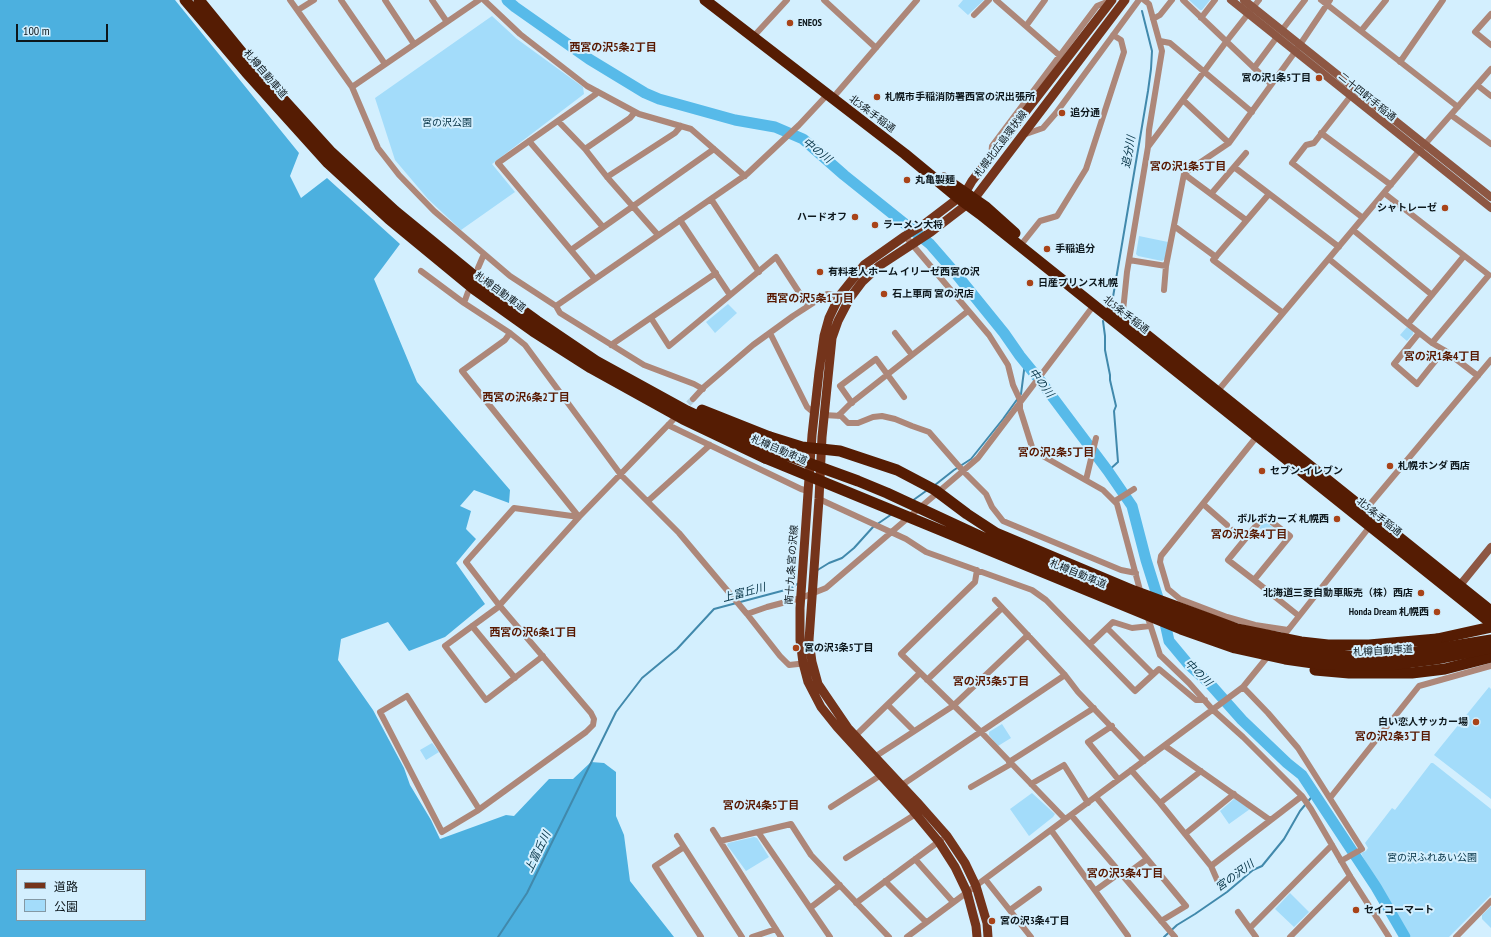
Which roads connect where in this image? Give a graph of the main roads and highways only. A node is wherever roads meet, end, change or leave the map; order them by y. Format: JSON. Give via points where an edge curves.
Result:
{"nodes":[{"id":1,"x":185,"y":0,"type":"edge"},
{"id":2,"x":199,"y":0,"type":"edge"},
{"id":3,"x":705,"y":0,"type":"edge"},
{"id":4,"x":717,"y":0,"type":"edge"},
{"id":5,"x":1112,"y":0,"type":"edge"},
{"id":6,"x":1125,"y":0,"type":"edge"},
{"id":7,"x":755,"y":35,"type":"junction"},
{"id":8,"x":966,"y":198,"type":"junction"},
{"id":9,"x":1118,"y":320,"type":"junction"},
{"id":10,"x":638,"y":385,"type":"junction"},
{"id":11,"x":1215,"y":395,"type":"junction"},
{"id":12,"x":768,"y":453,"type":"junction"},
{"id":13,"x":1456,"y":590,"type":"junction"},
{"id":14,"x":1491,"y":611,"type":"edge"},
{"id":15,"x":1491,"y":623,"type":"edge"},
{"id":16,"x":1491,"y":627,"type":"edge"},
{"id":17,"x":1491,"y":640,"type":"edge"},
{"id":18,"x":1235,"y":648,"type":"junction"},
{"id":19,"x":1491,"y":648,"type":"edge"},
{"id":20,"x":1491,"y":657,"type":"edge"},
{"id":21,"x":808,"y":662,"type":"junction"},
{"id":22,"x":871,"y":758,"type":"junction"},
{"id":23,"x":898,"y":788,"type":"junction"},
{"id":24,"x":920,"y":812,"type":"junction"},
{"id":25,"x":988,"y":934,"type":"edge"},
{"id":26,"x":976,"y":936,"type":"edge"}],
"edges":[{"from":1,"to":12,"type":"highway","name":"札樽自動車道","via":[[328,163],[389,219],[474,289],[591,368],[683,419]]},
{"from":2,"to":10,"type":"highway","name":"札樽自動車道","via":[[252,65],[330,151],[395,211],[472,274],[537,321],[596,361]]},
{"from":3,"to":7,"type":"highway","name":"北5条手稲通"},
{"from":4,"to":7,"type":"highway","name":"北5条手稲通"},
{"from":5,"to":8,"type":"main road","name":"札幌北広島環状線","via":[[990,158]]},
{"from":6,"to":8,"type":"main road","name":"札幌北広島環状線","via":[[1022,135]]},
{"from":7,"to":8,"type":"highway","name":"北5条手稲通","via":[[944,178]]},
{"from":8,"to":9,"type":"highway","name":"北5条手稲通","via":[[980,214],[1094,305]]},
{"from":8,"to":9,"type":"highway","name":"北5条手稲通","via":[[986,207]]},
{"from":8,"to":21,"type":"main road","name":"南十九条宮の沢線","via":[[931,232],[879,266],[862,282],[850,298],[832,338],[822,437]]},
{"from":8,"to":21,"type":"main road","name":"南十九条宮の沢線","via":[[864,265],[840,295],[829,318],[824,336],[814,413],[801,596],[800,640]]},
{"from":9,"to":11,"type":"highway","name":"北5条手稲通","via":[[1128,320]]},
{"from":10,"to":12,"type":"highway","name":"札樽自動車道"},
{"from":10,"to":16,"type":"highway","bridge":true,"via":[[770,437],[802,447],[840,451],[897,470],[935,490],[996,533],[1134,591],[1237,629],[1301,642],[1369,645],[1437,639]]},
{"from":11,"to":13,"type":"highway","name":"北5条手稲通","via":[[1258,435]]},
{"from":11,"to":13,"type":"highway","name":"北5条手稲通","via":[[1366,509]]},
{"from":12,"to":17,"type":"highway","name":"札樽自動車道","bridge":true,"via":[[858,481],[986,540],[1214,632],[1246,641],[1308,653],[1356,657],[1405,654]]},
{"from":12,"to":18,"type":"highway","name":"札樽自動車道","bridge":true,"via":[[1181,630]]},
{"from":13,"to":14,"type":"highway","name":"北5条手稲通"},
{"from":13,"to":15,"type":"highway","name":"北5条手稲通"},
{"from":18,"to":19,"type":"highway","name":"札樽自動車道","bridge":true,"via":[[1320,664],[1354,665],[1436,659]]},
{"from":18,"to":20,"type":"highway","bridge":true,"via":[[1282,663],[1349,674],[1412,673]]},
{"from":21,"to":22,"type":"main road","name":"南十九条宮の沢線","via":[[808,682],[821,707]]},
{"from":22,"to":23,"type":"main road","name":"南十九条宮の沢線"},
{"from":22,"to":23,"type":"main road","name":"南十九条宮の沢線","via":[[880,775]]},
{"from":23,"to":24,"type":"main road","name":"南十九条宮の沢線"},
{"from":24,"to":25,"type":"main road","name":"南十九条宮の沢線","via":[[947,836],[965,863],[976,886]]},
{"from":24,"to":26,"type":"main road","name":"南十九条宮の沢線","via":[[955,867],[966,892],[976,926]]}]}
